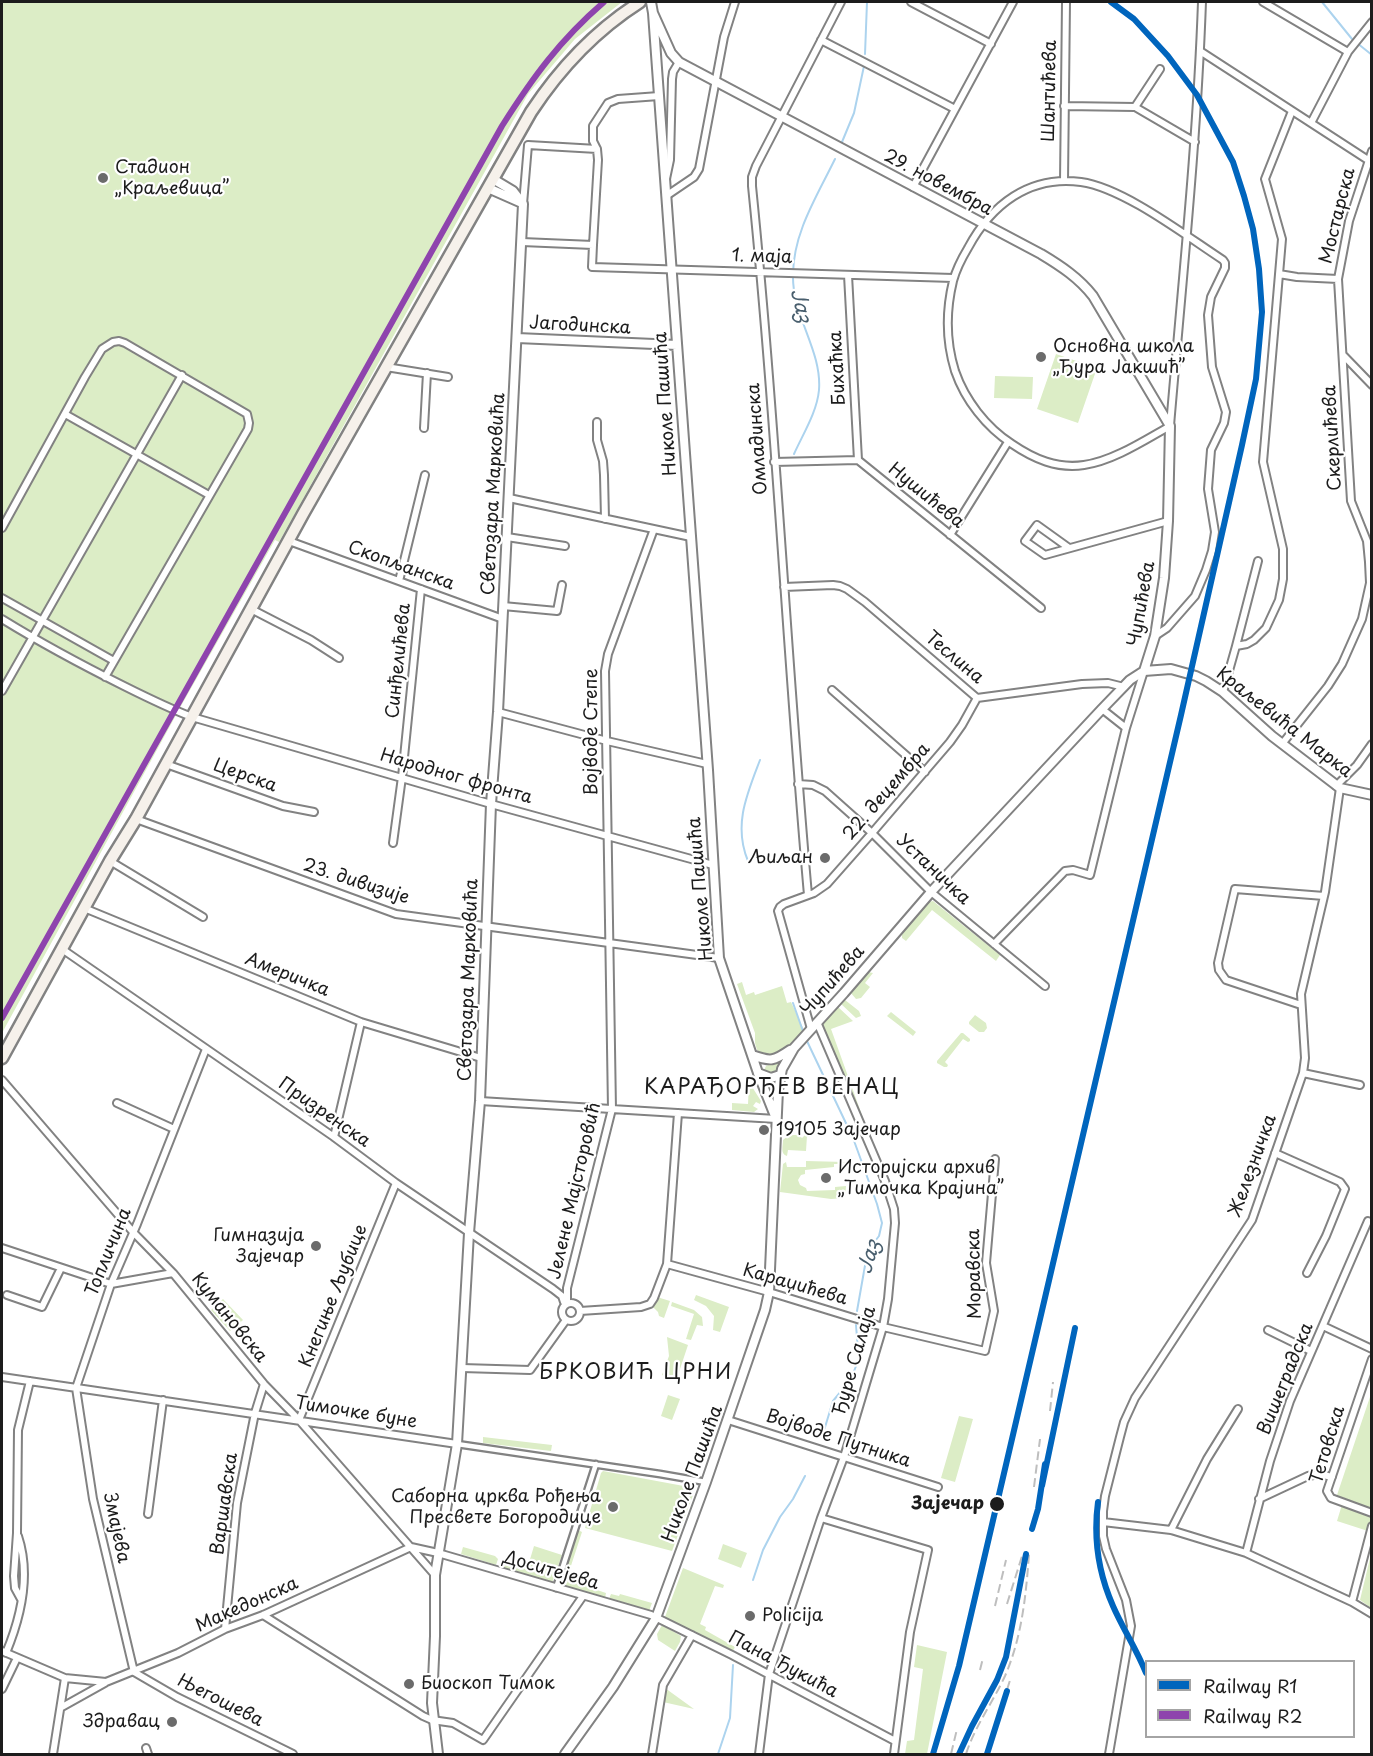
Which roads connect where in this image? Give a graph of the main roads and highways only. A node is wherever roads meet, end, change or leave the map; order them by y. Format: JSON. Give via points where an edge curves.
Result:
{"nodes":[{"id":1,"x":640,"y":2,"type":"edge"},
{"id":2,"x":2,"y":1058,"type":"edge"}],
"edges":[{"from":1,"to":2,"type":"main road","via":[[568,62],[536,105]]}]}
